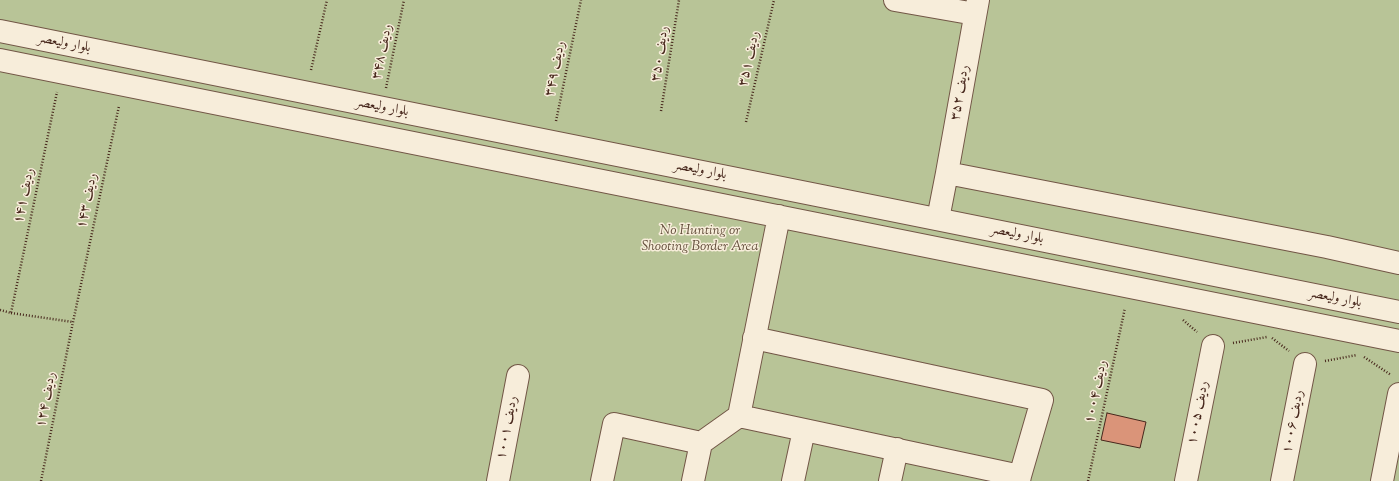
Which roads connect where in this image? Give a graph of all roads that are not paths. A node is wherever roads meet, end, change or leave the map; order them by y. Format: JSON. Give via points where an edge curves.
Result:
{"nodes":[{"id":1,"x":896,"y":0,"type":"edge"},
{"id":2,"x":976,"y":7,"type":"edge"},
{"id":3,"x":0,"y":31,"type":"edge"},
{"id":4,"x":0,"y":60,"type":"edge"},
{"id":5,"x":947,"y":173,"type":"junction"},
{"id":6,"x":779,"y":216,"type":"junction"},
{"id":7,"x":938,"y":219,"type":"junction"},
{"id":8,"x":1399,"y":263,"type":"edge"},
{"id":9,"x":1228,"y":278,"type":"junction"},
{"id":10,"x":1223,"y":306,"type":"junction"},
{"id":11,"x":1399,"y":312,"type":"edge"},
{"id":12,"x":754,"y":338,"type":"junction"},
{"id":13,"x":1399,"y":341,"type":"edge"},
{"id":14,"x":1213,"y":346,"type":"dead end"},
{"id":15,"x":1305,"y":364,"type":"dead end"},
{"id":16,"x":518,"y":376,"type":"dead end"},
{"id":17,"x":1399,"y":394,"type":"edge"},
{"id":18,"x":739,"y":416,"type":"junction"},
{"id":19,"x":804,"y":430,"type":"junction"},
{"id":20,"x":701,"y":443,"type":"junction"},
{"id":21,"x":897,"y":449,"type":"junction"},
{"id":22,"x":1019,"y":478,"type":"edge"},
{"id":23,"x":498,"y":481,"type":"edge"},
{"id":24,"x":602,"y":481,"type":"edge"},
{"id":25,"x":693,"y":481,"type":"edge"},
{"id":26,"x":793,"y":481,"type":"edge"},
{"id":27,"x":890,"y":481,"type":"edge"},
{"id":28,"x":1186,"y":481,"type":"edge"},
{"id":29,"x":1282,"y":481,"type":"edge"},
{"id":30,"x":1382,"y":481,"type":"edge"}],
"edges":[{"from":1,"to":2,"type":"street"},
{"from":2,"to":5,"type":"street","name":"ردیف ۳۵۲"},
{"from":3,"to":7,"type":"street","name":"بلوار ولیعصر"},
{"from":4,"to":6,"type":"street","name":"بلوار ولیعصر"},
{"from":5,"to":7,"type":"street","name":"ردیف ۳۵۲"},
{"from":5,"to":8,"type":"street"},
{"from":6,"to":10,"type":"street","name":"بلوار ولیعصر"},
{"from":6,"to":12,"type":"street"},
{"from":7,"to":9,"type":"street","name":"بلوار ولیعصر"},
{"from":9,"to":10,"type":"street"},
{"from":9,"to":11,"type":"street","name":"بلوار ولیعصر"},
{"from":10,"to":13,"type":"street","name":"بلوار ولیعصر"},
{"from":12,"to":18,"type":"street"},
{"from":12,"to":22,"type":"street","via":[[1042,400]]},
{"from":14,"to":28,"type":"street","name":"ردیف ۱۰۰۵"},
{"from":15,"to":29,"type":"street","name":"ردیف ۱۰۰۶"},
{"from":16,"to":23,"type":"street","name":"ردیف ۱۰۰۱"},
{"from":17,"to":30,"type":"street"},
{"from":18,"to":19,"type":"street"},
{"from":18,"to":20,"type":"street"},
{"from":19,"to":21,"type":"street"},
{"from":19,"to":26,"type":"street"},
{"from":20,"to":24,"type":"street","via":[[614,424]]},
{"from":20,"to":25,"type":"street"},
{"from":21,"to":22,"type":"street"},
{"from":21,"to":27,"type":"street"}]}
